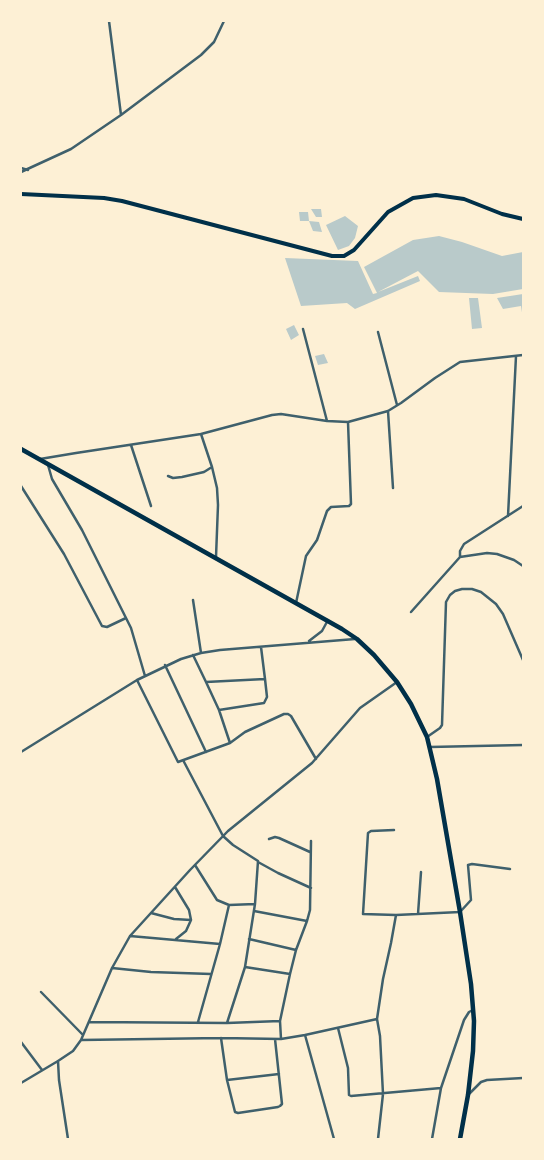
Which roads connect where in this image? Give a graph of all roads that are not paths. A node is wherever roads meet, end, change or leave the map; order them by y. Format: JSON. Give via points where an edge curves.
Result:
{"nodes":[{"id":1,"x":109,"y":21,"type":"edge"},
{"id":2,"x":224,"y":21,"type":"edge"},
{"id":3,"x":121,"y":115,"type":"junction"},
{"id":4,"x":21,"y":168,"type":"edge"},
{"id":5,"x":28,"y":170,"type":"junction"},
{"id":6,"x":21,"y":172,"type":"edge"},
{"id":7,"x":21,"y":194,"type":"edge"},
{"id":8,"x":523,"y":219,"type":"edge"},
{"id":9,"x":303,"y":329,"type":"dead end"},
{"id":10,"x":378,"y":332,"type":"dead end"},
{"id":11,"x":523,"y":355,"type":"edge"},
{"id":12,"x":516,"y":356,"type":"junction"},
{"id":13,"x":397,"y":405,"type":"junction"},
{"id":14,"x":388,"y":411,"type":"junction"},
{"id":15,"x":327,"y":421,"type":"junction"},
{"id":16,"x":348,"y":422,"type":"junction"},
{"id":17,"x":201,"y":434,"type":"junction"},
{"id":18,"x":131,"y":445,"type":"junction"},
{"id":19,"x":23,"y":451,"type":"edge"},
{"id":20,"x":40,"y":459,"type":"junction"},
{"id":21,"x":48,"y":464,"type":"junction"},
{"id":22,"x":212,"y":467,"type":"junction"},
{"id":23,"x":168,"y":476,"type":"dead end"},
{"id":24,"x":21,"y":486,"type":"edge"},
{"id":25,"x":393,"y":488,"type":"dead end"},
{"id":26,"x":151,"y":506,"type":"dead end"},
{"id":27,"x":523,"y":506,"type":"edge"},
{"id":28,"x":508,"y":516,"type":"junction"},
{"id":29,"x":460,"y":557,"type":"junction"},
{"id":30,"x":216,"y":558,"type":"junction"},
{"id":31,"x":523,"y":566,"type":"edge"},
{"id":32,"x":193,"y":600,"type":"dead end"},
{"id":33,"x":296,"y":603,"type":"junction"},
{"id":34,"x":411,"y":612,"type":"dead end"},
{"id":35,"x":126,"y":618,"type":"junction"},
{"id":36,"x":328,"y":620,"type":"junction"},
{"id":37,"x":357,"y":639,"type":"junction"},
{"id":38,"x":308,"y":642,"type":"junction"},
{"id":39,"x":261,"y":647,"type":"junction"},
{"id":40,"x":201,"y":653,"type":"junction"},
{"id":41,"x":192,"y":656,"type":"junction"},
{"id":42,"x":523,"y":660,"type":"edge"},
{"id":43,"x":165,"y":665,"type":"junction"},
{"id":44,"x":145,"y":676,"type":"junction"},
{"id":45,"x":265,"y":679,"type":"junction"},
{"id":46,"x":137,"y":680,"type":"junction"},
{"id":47,"x":206,"y":682,"type":"junction"},
{"id":48,"x":397,"y":682,"type":"junction"},
{"id":49,"x":219,"y":710,"type":"junction"},
{"id":50,"x":427,"y":737,"type":"junction"},
{"id":51,"x":230,"y":743,"type":"junction"},
{"id":52,"x":523,"y":745,"type":"edge"},
{"id":53,"x":430,"y":747,"type":"junction"},
{"id":54,"x":21,"y":752,"type":"edge"},
{"id":55,"x":206,"y":752,"type":"junction"},
{"id":56,"x":316,"y":759,"type":"junction"},
{"id":57,"x":183,"y":760,"type":"junction"},
{"id":58,"x":394,"y":830,"type":"dead end"},
{"id":59,"x":223,"y":836,"type":"junction"},
{"id":60,"x":269,"y":839,"type":"dead end"},
{"id":61,"x":311,"y":841,"type":"dead end"},
{"id":62,"x":310,"y":852,"type":"junction"},
{"id":63,"x":258,"y":861,"type":"junction"},
{"id":64,"x":194,"y":865,"type":"junction"},
{"id":65,"x":510,"y":869,"type":"dead end"},
{"id":66,"x":421,"y":872,"type":"dead end"},
{"id":67,"x":175,"y":887,"type":"junction"},
{"id":68,"x":310,"y":888,"type":"junction"},
{"id":69,"x":255,"y":904,"type":"junction"},
{"id":70,"x":229,"y":905,"type":"junction"},
{"id":71,"x":254,"y":910,"type":"junction"},
{"id":72,"x":460,"y":912,"type":"junction"},
{"id":73,"x":151,"y":913,"type":"junction"},
{"id":74,"x":418,"y":914,"type":"junction"},
{"id":75,"x":396,"y":915,"type":"junction"},
{"id":76,"x":191,"y":920,"type":"junction"},
{"id":77,"x":307,"y":921,"type":"junction"},
{"id":78,"x":130,"y":936,"type":"junction"},
{"id":79,"x":249,"y":939,"type":"junction"},
{"id":80,"x":176,"y":940,"type":"junction"},
{"id":81,"x":220,"y":944,"type":"junction"},
{"id":82,"x":296,"y":950,"type":"junction"},
{"id":83,"x":245,"y":967,"type":"junction"},
{"id":84,"x":112,"y":968,"type":"junction"},
{"id":85,"x":211,"y":974,"type":"junction"},
{"id":86,"x":290,"y":974,"type":"junction"},
{"id":87,"x":42,"y":992,"type":"dead end"},
{"id":88,"x":473,"y":1009,"type":"junction"},
{"id":89,"x":377,"y":1019,"type":"junction"},
{"id":90,"x":280,"y":1021,"type":"junction"},
{"id":91,"x":90,"y":1022,"type":"junction"},
{"id":92,"x":198,"y":1022,"type":"junction"},
{"id":93,"x":227,"y":1023,"type":"junction"},
{"id":94,"x":338,"y":1028,"type":"junction"},
{"id":95,"x":83,"y":1035,"type":"junction"},
{"id":96,"x":306,"y":1035,"type":"junction"},
{"id":97,"x":221,"y":1038,"type":"junction"},
{"id":98,"x":275,"y":1039,"type":"junction"},
{"id":99,"x":281,"y":1039,"type":"junction"},
{"id":100,"x":81,"y":1040,"type":"junction"},
{"id":101,"x":21,"y":1042,"type":"edge"},
{"id":102,"x":58,"y":1061,"type":"junction"},
{"id":103,"x":42,"y":1070,"type":"junction"},
{"id":104,"x":279,"y":1074,"type":"junction"},
{"id":105,"x":523,"y":1078,"type":"edge"},
{"id":106,"x":227,"y":1080,"type":"junction"},
{"id":107,"x":21,"y":1083,"type":"edge"},
{"id":108,"x":441,"y":1088,"type":"junction"},
{"id":109,"x":383,"y":1094,"type":"junction"},
{"id":110,"x":468,"y":1095,"type":"junction"},
{"id":111,"x":68,"y":1139,"type":"edge"},
{"id":112,"x":334,"y":1139,"type":"edge"},
{"id":113,"x":378,"y":1139,"type":"edge"},
{"id":114,"x":432,"y":1139,"type":"edge"},
{"id":115,"x":460,"y":1139,"type":"edge"}],
"edges":[{"from":1,"to":3,"type":"street"},
{"from":2,"to":3,"type":"street","via":[[214,42],[201,55]]},
{"from":3,"to":5,"type":"street","via":[[71,149]]},
{"from":4,"to":5,"type":"street"},
{"from":5,"to":6,"type":"street"},
{"from":7,"to":8,"type":"main road","via":[[122,201],[332,256],[344,256],[354,250],[388,212],[413,198],[436,195],[464,199],[502,214]]},
{"from":9,"to":15,"type":"street"},
{"from":10,"to":13,"type":"street"},
{"from":11,"to":12,"type":"street"},
{"from":12,"to":13,"type":"street","via":[[460,362]]},
{"from":12,"to":28,"type":"street"},
{"from":13,"to":14,"type":"street"},
{"from":14,"to":16,"type":"street"},
{"from":14,"to":25,"type":"street"},
{"from":15,"to":16,"type":"street"},
{"from":15,"to":17,"type":"street","via":[[281,414]]},
{"from":16,"to":33,"type":"street","via":[[351,504],[331,507],[327,511],[318,540],[306,556]]},
{"from":17,"to":18,"type":"street"},
{"from":17,"to":22,"type":"street"},
{"from":18,"to":20,"type":"street"},
{"from":18,"to":26,"type":"street"},
{"from":19,"to":20,"type":"highway"},
{"from":20,"to":21,"type":"highway"},
{"from":21,"to":30,"type":"highway"},
{"from":21,"to":35,"type":"street","via":[[52,479],[82,530]]},
{"from":22,"to":23,"type":"street","via":[[204,472],[182,477]]},
{"from":22,"to":30,"type":"street","via":[[218,505]]},
{"from":24,"to":35,"type":"street","via":[[64,554],[102,626],[107,627]]},
{"from":27,"to":28,"type":"street"},
{"from":28,"to":29,"type":"street","via":[[464,544]]},
{"from":29,"to":31,"type":"street","via":[[497,554]]},
{"from":29,"to":34,"type":"street"},
{"from":30,"to":33,"type":"highway"},
{"from":32,"to":40,"type":"street"},
{"from":33,"to":36,"type":"highway"},
{"from":35,"to":44,"type":"street","via":[[132,628]]},
{"from":36,"to":37,"type":"highway"},
{"from":36,"to":38,"type":"street","via":[[322,631]]},
{"from":37,"to":38,"type":"street"},
{"from":37,"to":48,"type":"highway"},
{"from":38,"to":39,"type":"street"},
{"from":39,"to":40,"type":"street"},
{"from":39,"to":45,"type":"street"},
{"from":40,"to":41,"type":"street"},
{"from":41,"to":43,"type":"street"},
{"from":41,"to":47,"type":"street"},
{"from":42,"to":50,"type":"street","via":[[496,604],[481,592],[472,589],[462,589],[450,595],[446,602],[442,725]]},
{"from":43,"to":44,"type":"street"},
{"from":43,"to":55,"type":"street"},
{"from":44,"to":46,"type":"street"},
{"from":45,"to":47,"type":"street"},
{"from":45,"to":49,"type":"street","via":[[267,697],[264,703]]},
{"from":46,"to":54,"type":"street"},
{"from":46,"to":57,"type":"street","via":[[178,762]]},
{"from":47,"to":49,"type":"street"},
{"from":48,"to":50,"type":"highway"},
{"from":48,"to":56,"type":"street","via":[[360,708]]},
{"from":49,"to":51,"type":"street"},
{"from":50,"to":53,"type":"highway"},
{"from":51,"to":55,"type":"street"},
{"from":51,"to":56,"type":"street","via":[[245,732],[288,714]]},
{"from":52,"to":53,"type":"street"},
{"from":53,"to":72,"type":"highway"},
{"from":55,"to":57,"type":"street"},
{"from":56,"to":59,"type":"street"},
{"from":57,"to":59,"type":"street"},
{"from":58,"to":75,"type":"street","via":[[368,833],[363,914]]},
{"from":59,"to":63,"type":"street"},
{"from":59,"to":64,"type":"street"},
{"from":60,"to":62,"type":"street","via":[[279,838]]},
{"from":61,"to":62,"type":"street"},
{"from":62,"to":68,"type":"street"},
{"from":63,"to":68,"type":"street"},
{"from":63,"to":69,"type":"street"},
{"from":64,"to":67,"type":"street"},
{"from":64,"to":70,"type":"street","via":[[217,900]]},
{"from":65,"to":72,"type":"street","via":[[468,865],[471,900]]},
{"from":66,"to":74,"type":"street"},
{"from":67,"to":73,"type":"street"},
{"from":67,"to":76,"type":"street","via":[[189,910]]},
{"from":68,"to":77,"type":"street"},
{"from":69,"to":70,"type":"street"},
{"from":69,"to":71,"type":"street"},
{"from":70,"to":81,"type":"street"},
{"from":71,"to":77,"type":"street"},
{"from":71,"to":79,"type":"street"},
{"from":72,"to":74,"type":"street"},
{"from":72,"to":88,"type":"highway"},
{"from":73,"to":76,"type":"street"},
{"from":73,"to":78,"type":"street"},
{"from":74,"to":75,"type":"street"},
{"from":75,"to":89,"type":"street"},
{"from":76,"to":80,"type":"street","via":[[186,931]]},
{"from":77,"to":82,"type":"street"},
{"from":78,"to":80,"type":"street"},
{"from":78,"to":84,"type":"street"},
{"from":79,"to":82,"type":"street"},
{"from":79,"to":83,"type":"street"},
{"from":80,"to":81,"type":"street"},
{"from":81,"to":85,"type":"street"},
{"from":82,"to":86,"type":"street"},
{"from":83,"to":86,"type":"street"},
{"from":83,"to":93,"type":"street"},
{"from":84,"to":85,"type":"street"},
{"from":84,"to":91,"type":"street"},
{"from":85,"to":92,"type":"street"},
{"from":86,"to":90,"type":"street"},
{"from":87,"to":95,"type":"street"},
{"from":88,"to":108,"type":"street","via":[[464,1020]]},
{"from":88,"to":110,"type":"highway","via":[[473,1051]]},
{"from":89,"to":94,"type":"street"},
{"from":89,"to":109,"type":"street"},
{"from":90,"to":93,"type":"street"},
{"from":90,"to":99,"type":"street"},
{"from":91,"to":92,"type":"street"},
{"from":91,"to":95,"type":"street"},
{"from":92,"to":93,"type":"street"},
{"from":94,"to":96,"type":"street"},
{"from":94,"to":109,"type":"street","via":[[348,1068],[349,1095]]},
{"from":95,"to":100,"type":"street"},
{"from":96,"to":99,"type":"street"},
{"from":96,"to":112,"type":"street"},
{"from":97,"to":98,"type":"street"},
{"from":97,"to":100,"type":"street"},
{"from":97,"to":106,"type":"street"},
{"from":98,"to":99,"type":"street"},
{"from":98,"to":104,"type":"street"},
{"from":100,"to":102,"type":"street","via":[[72,1051]]},
{"from":101,"to":103,"type":"street"},
{"from":102,"to":103,"type":"street"},
{"from":102,"to":111,"type":"street"},
{"from":103,"to":107,"type":"street"},
{"from":104,"to":106,"type":"street"},
{"from":104,"to":106,"type":"street","via":[[282,1104],[280,1106],[238,1113],[235,1112]]},
{"from":105,"to":110,"type":"street","via":[[487,1080],[481,1082]]},
{"from":108,"to":109,"type":"street"},
{"from":108,"to":114,"type":"street"},
{"from":109,"to":113,"type":"street"},
{"from":110,"to":115,"type":"highway"}]}
